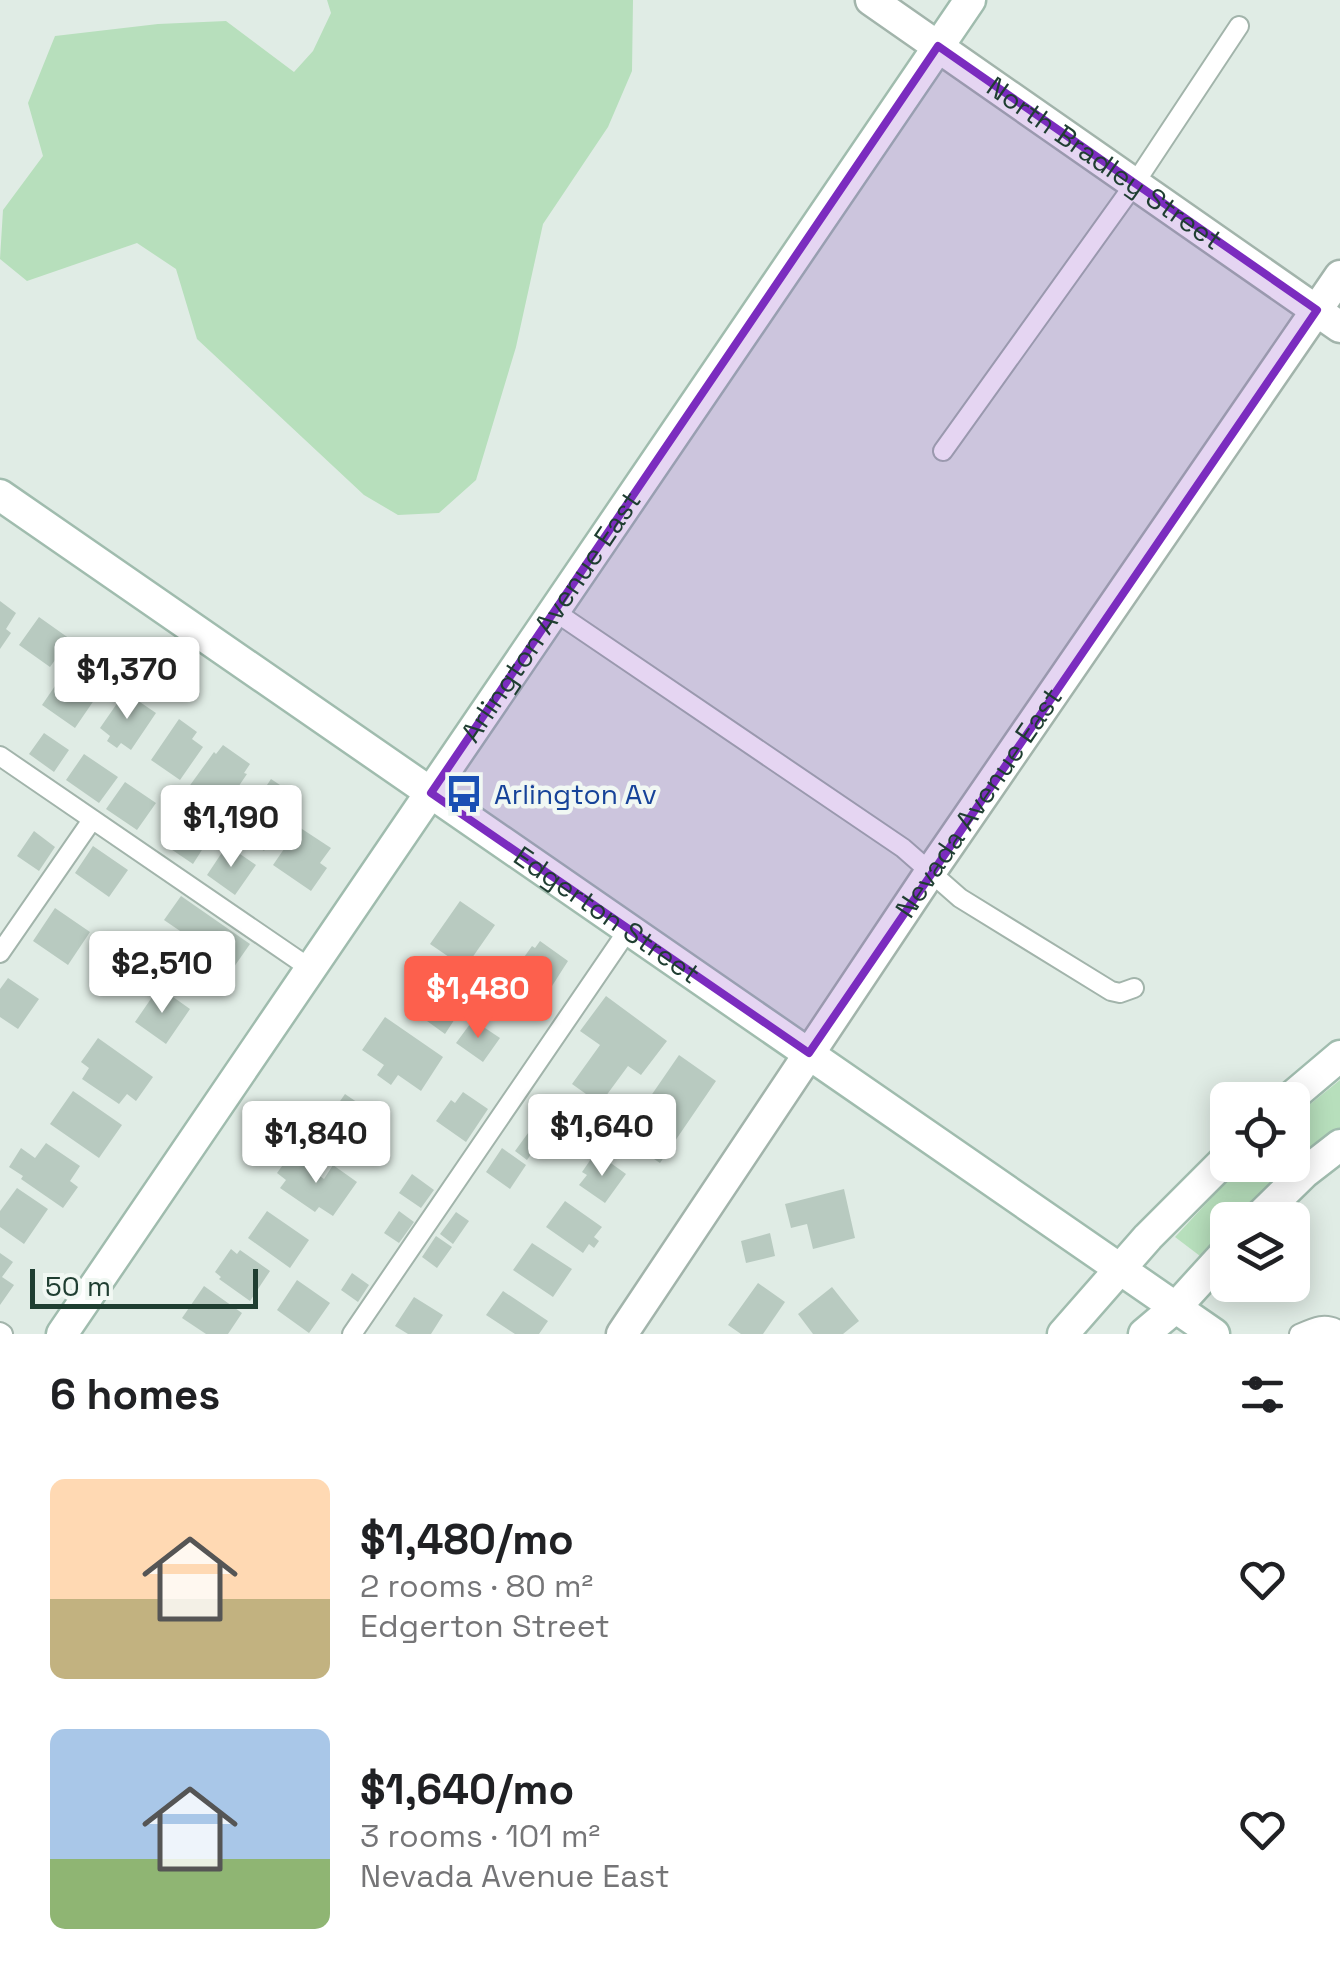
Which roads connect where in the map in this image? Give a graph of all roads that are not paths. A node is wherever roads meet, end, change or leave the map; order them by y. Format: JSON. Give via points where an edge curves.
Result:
{"nodes":[{"id":1,"x":871,"y":0,"type":"edge"},
{"id":2,"x":970,"y":0,"type":"edge"},
{"id":3,"x":1238,"y":26,"type":"dead end"},
{"id":4,"x":938,"y":46,"type":"junction"},
{"id":5,"x":1134,"y":186,"type":"junction"},
{"id":6,"x":1340,"y":276,"type":"edge"},
{"id":7,"x":1328,"y":318,"type":"edge"},
{"id":8,"x":943,"y":451,"type":"dead end"},
{"id":9,"x":0,"y":495,"type":"edge"},
{"id":10,"x":554,"y":611,"type":"junction"},
{"id":11,"x":0,"y":756,"type":"edge"},
{"id":12,"x":430,"y":793,"type":"junction"},
{"id":13,"x":92,"y":820,"type":"junction"},
{"id":14,"x":929,"y":874,"type":"junction"},
{"id":15,"x":628,"y":930,"type":"junction"},
{"id":16,"x":0,"y":952,"type":"edge"},
{"id":17,"x":311,"y":969,"type":"junction"},
{"id":18,"x":1134,"y":988,"type":"dead end"},
{"id":19,"x":809,"y":1053,"type":"junction"},
{"id":20,"x":1340,"y":1056,"type":"edge"},
{"id":21,"x":1309,"y":1082,"type":"edge"},
{"id":22,"x":1340,"y":1145,"type":"edge"},
{"id":23,"x":1210,"y":1176,"type":"edge"},
{"id":24,"x":1258,"y":1202,"type":"edge"},
{"id":25,"x":1120,"y":1269,"type":"junction"},
{"id":26,"x":1210,"y":1270,"type":"edge"},
{"id":27,"x":1176,"y":1307,"type":"junction"},
{"id":28,"x":1340,"y":1331,"type":"edge"},
{"id":29,"x":62,"y":1334,"type":"edge"},
{"id":30,"x":352,"y":1334,"type":"edge"},
{"id":31,"x":622,"y":1334,"type":"edge"},
{"id":32,"x":1063,"y":1334,"type":"edge"},
{"id":33,"x":1144,"y":1334,"type":"edge"},
{"id":34,"x":1214,"y":1334,"type":"edge"},
{"id":35,"x":1299,"y":1334,"type":"edge"}],
"edges":[{"from":1,"to":4,"type":"street","name":"North Bradley Street"},
{"from":2,"to":4,"type":"street","name":"Arlington Avenue East"},
{"from":3,"to":5,"type":"lane"},
{"from":4,"to":5,"type":"street","name":"North Bradley Street"},
{"from":4,"to":10,"type":"street","name":"Arlington Avenue East"},
{"from":5,"to":7,"type":"street","name":"North Bradley Street"},
{"from":5,"to":8,"type":"lane"},
{"from":6,"to":7,"type":"street","name":"Nevada Avenue East"},
{"from":7,"to":14,"type":"street","name":"Nevada Avenue East"},
{"from":9,"to":12,"type":"street","name":"Edgerton Street"},
{"from":10,"to":12,"type":"street","name":"Arlington Avenue East"},
{"from":10,"to":14,"type":"lane","via":[[903,848]]},
{"from":11,"to":13,"type":"lane"},
{"from":12,"to":15,"type":"street","name":"Edgerton Street"},
{"from":12,"to":17,"type":"street","name":"Arlington Avenue East"},
{"from":13,"to":16,"type":"lane"},
{"from":13,"to":17,"type":"lane"},
{"from":14,"to":18,"type":"lane","via":[[1096,983],[1120,992]]},
{"from":14,"to":19,"type":"street","name":"Nevada Avenue East"},
{"from":15,"to":19,"type":"street","name":"Edgerton Street"},
{"from":15,"to":30,"type":"lane"},
{"from":17,"to":29,"type":"street","name":"Arlington Avenue East"},
{"from":19,"to":25,"type":"street","name":"Edgerton Street"},
{"from":19,"to":31,"type":"street","name":"Nevada Avenue East"},
{"from":20,"to":21,"type":"street"},
{"from":22,"to":24,"type":"street"},
{"from":23,"to":25,"type":"street"},
{"from":25,"to":27,"type":"street","name":"Edgerton Street"},
{"from":25,"to":32,"type":"street"},
{"from":26,"to":27,"type":"street"},
{"from":27,"to":33,"type":"street"},
{"from":27,"to":34,"type":"street","name":"Edgerton Street"},
{"from":28,"to":35,"type":"lane","via":[[1316,1326]]}]}
